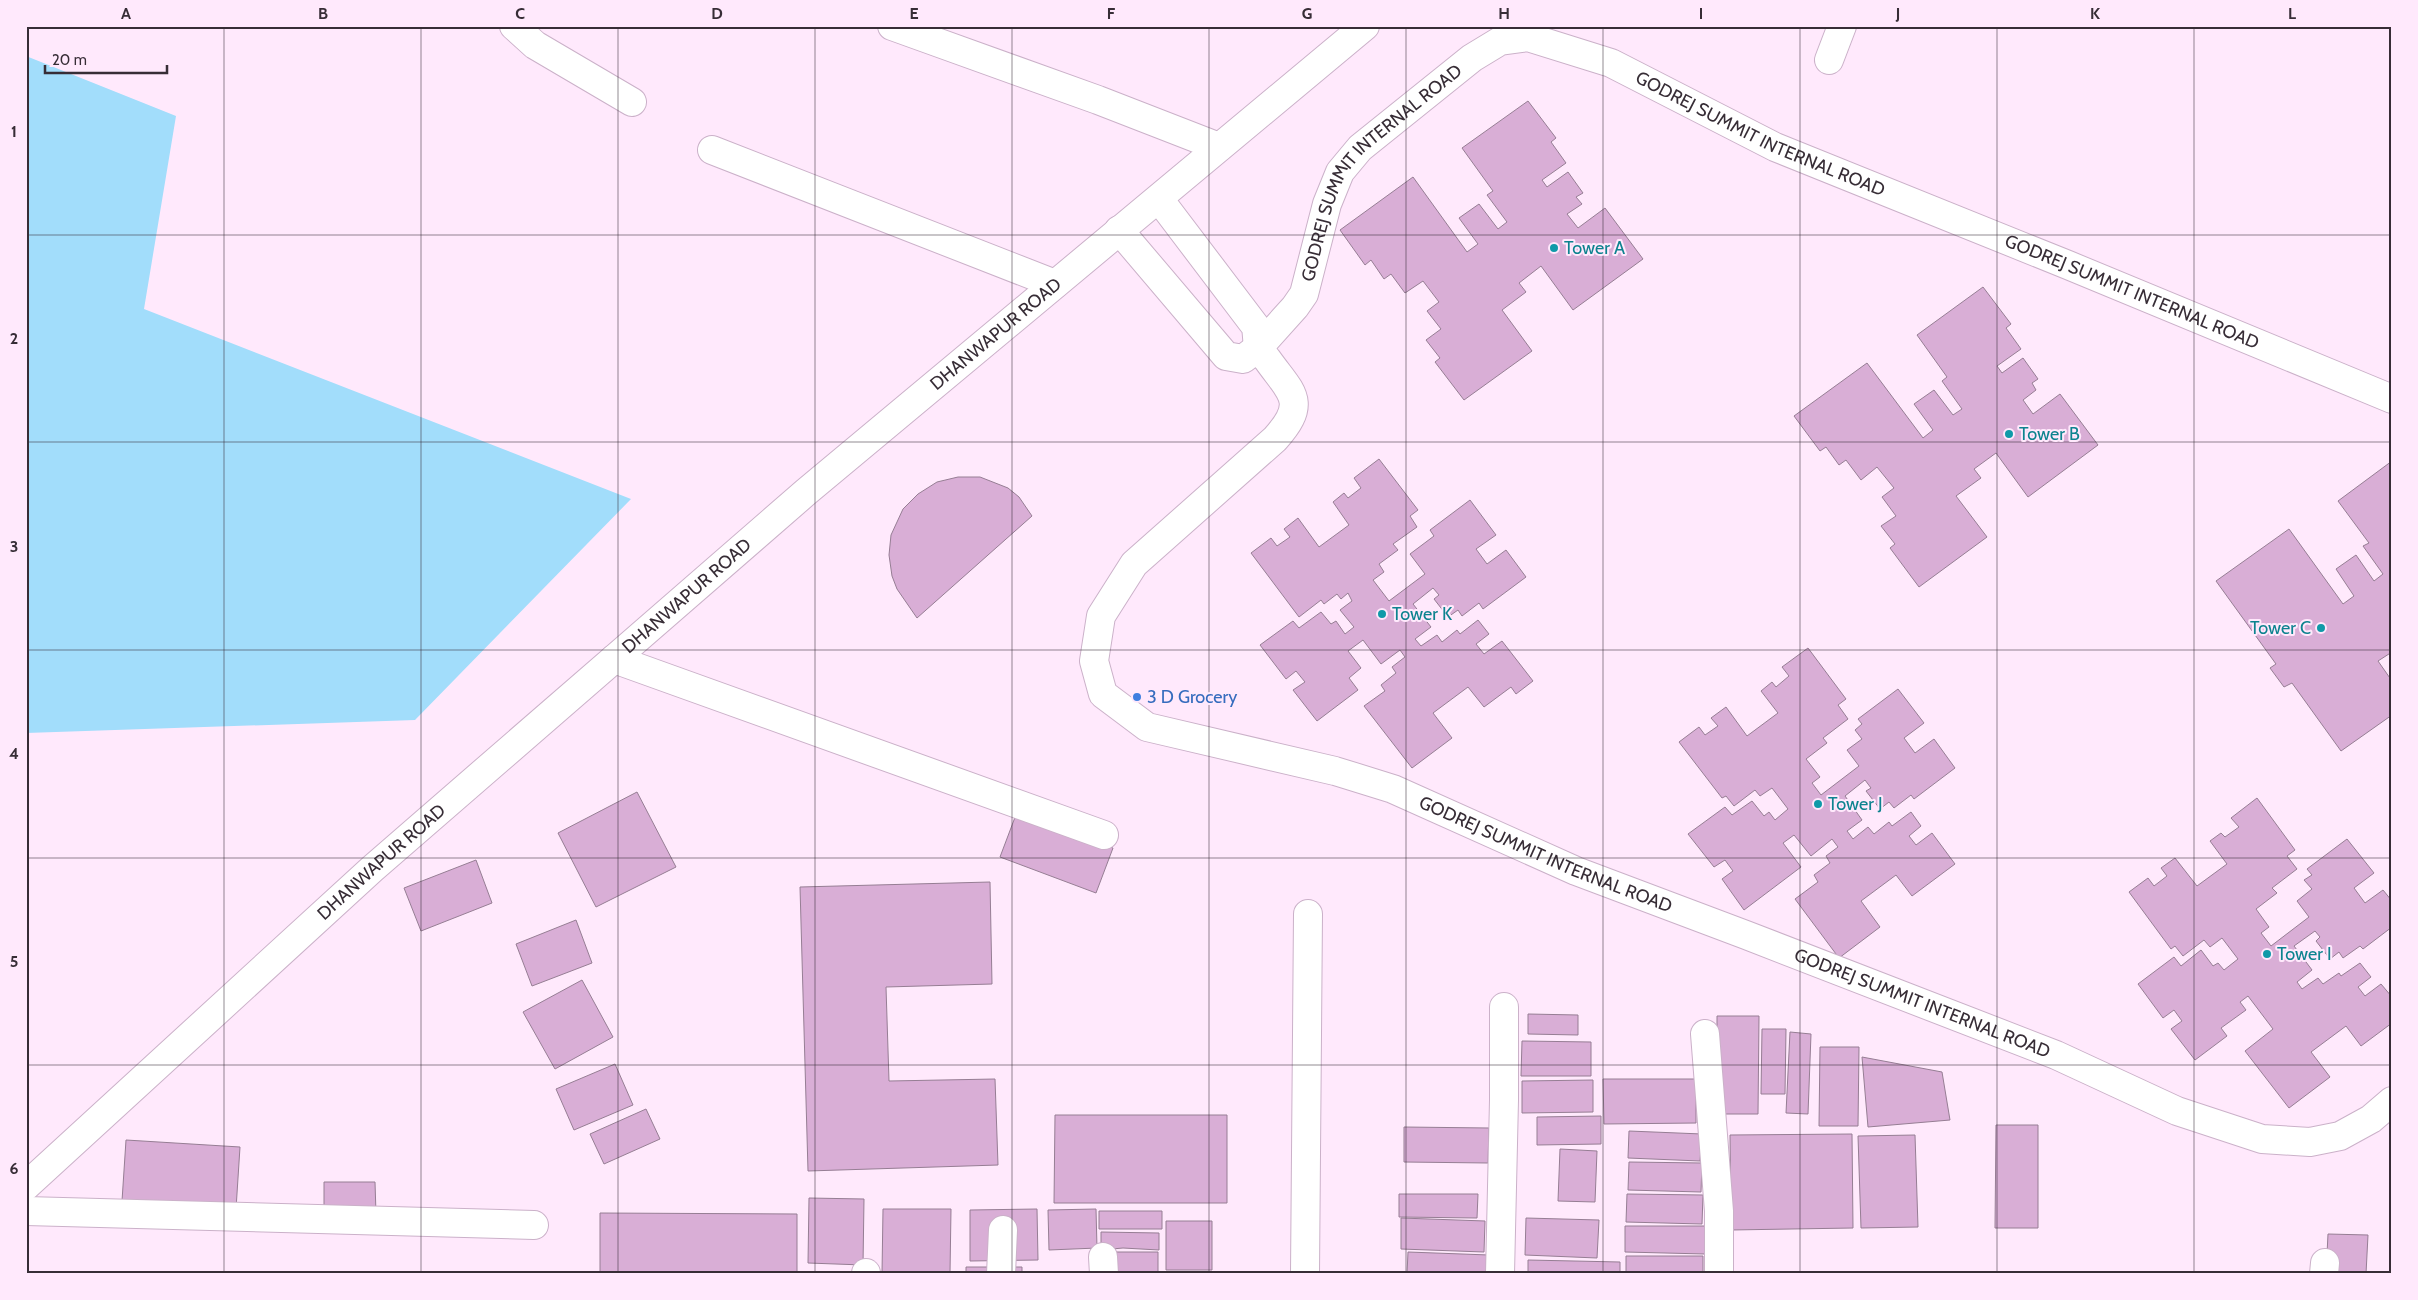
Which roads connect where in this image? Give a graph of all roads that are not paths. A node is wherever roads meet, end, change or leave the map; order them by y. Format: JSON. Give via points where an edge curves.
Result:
{"nodes":[{"id":1,"x":514,"y":26,"type":"edge"},
{"id":2,"x":892,"y":26,"type":"edge"},
{"id":3,"x":1365,"y":26,"type":"edge"},
{"id":4,"x":1842,"y":26,"type":"edge"},
{"id":5,"x":1829,"y":60,"type":"dead end"},
{"id":6,"x":632,"y":102,"type":"dead end"},
{"id":7,"x":1219,"y":147,"type":"junction"},
{"id":8,"x":712,"y":150,"type":"dead end"},
{"id":9,"x":1159,"y":199,"type":"junction"},
{"id":10,"x":1120,"y":230,"type":"junction"},
{"id":11,"x":1055,"y":284,"type":"junction"},
{"id":12,"x":1258,"y":347,"type":"junction"},
{"id":13,"x":2392,"y":399,"type":"edge"},
{"id":14,"x":614,"y":659,"type":"junction"},
{"id":15,"x":1104,"y":835,"type":"dead end"},
{"id":16,"x":1308,"y":914,"type":"dead end"},
{"id":17,"x":1504,"y":1007,"type":"dead end"},
{"id":18,"x":1705,"y":1034,"type":"dead end"},
{"id":19,"x":2392,"y":1101,"type":"edge"},
{"id":20,"x":26,"y":1186,"type":"edge"},
{"id":21,"x":26,"y":1211,"type":"edge"},
{"id":22,"x":534,"y":1225,"type":"dead end"},
{"id":23,"x":1003,"y":1230,"type":"dead end"},
{"id":24,"x":1001,"y":1274,"type":"edge"},
{"id":25,"x":1305,"y":1274,"type":"edge"},
{"id":26,"x":1500,"y":1274,"type":"edge"},
{"id":27,"x":1719,"y":1274,"type":"edge"}],
"edges":[{"from":1,"to":6,"type":"street","via":[[535,45]]},
{"from":2,"to":7,"type":"street"},
{"from":3,"to":7,"type":"street","name":"DHANWAPUR ROAD"},
{"from":4,"to":5,"type":"street"},
{"from":7,"to":9,"type":"street","name":"DHANWAPUR ROAD"},
{"from":8,"to":11,"type":"street"},
{"from":9,"to":10,"type":"street","name":"DHANWAPUR ROAD"},
{"from":9,"to":12,"type":"street","name":"GODREJ SUMMIT INTERNAL ROAD","via":[[1256,327]]},
{"from":10,"to":11,"type":"street","name":"DHANWAPUR ROAD"},
{"from":10,"to":12,"type":"street","via":[[1226,356],[1244,359]]},
{"from":11,"to":14,"type":"street","name":"DHANWAPUR ROAD","via":[[806,492]]},
{"from":12,"to":13,"type":"street","name":"GODREJ SUMMIT INTERNAL ROAD","via":[[1304,294],[1327,204],[1340,172],[1360,148],[1472,58],[1500,41],[1528,37],[1611,63],[1775,147]]},
{"from":12,"to":19,"type":"street","name":"GODREJ SUMMIT INTERNAL ROAD","via":[[1290,388],[1294,400],[1287,426],[1134,564],[1101,616],[1094,662],[1103,694],[1147,727],[1335,771],[1393,789],[1576,871],[2056,1055],[2177,1111],[2262,1139],[2310,1142],[2340,1136],[2371,1119]]},
{"from":14,"to":15,"type":"street"},
{"from":14,"to":20,"type":"street","name":"DHANWAPUR ROAD","via":[[372,869]]},
{"from":16,"to":25,"type":"street"},
{"from":17,"to":26,"type":"street"},
{"from":18,"to":27,"type":"street","via":[[1719,1211]]},
{"from":21,"to":22,"type":"street"},
{"from":23,"to":24,"type":"street"}]}
